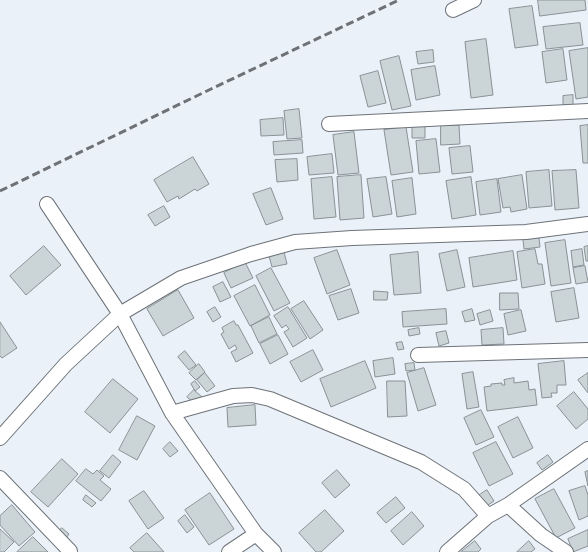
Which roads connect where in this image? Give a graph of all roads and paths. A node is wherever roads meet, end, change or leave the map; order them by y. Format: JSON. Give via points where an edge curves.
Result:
{"nodes":[{"id":1,"x":474,"y":0,"type":"edge"},
{"id":2,"x":453,"y":10,"type":"dead end"},
{"id":3,"x":588,"y":111,"type":"edge"},
{"id":4,"x":329,"y":124,"type":"dead end"},
{"id":5,"x":47,"y":204,"type":"dead end"},
{"id":6,"x":588,"y":224,"type":"edge"},
{"id":7,"x":120,"y":314,"type":"junction"},
{"id":8,"x":588,"y":350,"type":"edge"},
{"id":9,"x":418,"y":356,"type":"dead end"},
{"id":10,"x":172,"y":413,"type":"junction"},
{"id":11,"x":0,"y":438,"type":"edge"},
{"id":12,"x":588,"y":449,"type":"edge"},
{"id":13,"x":0,"y":478,"type":"edge"},
{"id":14,"x":508,"y":505,"type":"junction"},
{"id":15,"x":488,"y":516,"type":"junction"},
{"id":16,"x":256,"y":534,"type":"junction"},
{"id":17,"x":70,"y":551,"type":"dead end"},
{"id":18,"x":229,"y":552,"type":"edge"},
{"id":19,"x":274,"y":552,"type":"edge"},
{"id":20,"x":447,"y":552,"type":"edge"},
{"id":21,"x":566,"y":552,"type":"edge"}],
"edges":[{"from":1,"to":2,"type":"street"},
{"from":3,"to":4,"type":"street"},
{"from":5,"to":7,"type":"street"},
{"from":6,"to":7,"type":"street","via":[[526,232],[295,242],[182,278]]},
{"from":7,"to":10,"type":"street"},
{"from":7,"to":11,"type":"street","via":[[66,364]]},
{"from":8,"to":9,"type":"street"},
{"from":10,"to":15,"type":"street","via":[[233,396],[252,395],[270,400],[421,462],[464,489]]},
{"from":10,"to":16,"type":"street"},
{"from":12,"to":14,"type":"street"},
{"from":13,"to":17,"type":"street"},
{"from":14,"to":15,"type":"street"},
{"from":14,"to":21,"type":"street","via":[[541,535]]},
{"from":15,"to":20,"type":"street"},
{"from":16,"to":18,"type":"street"},
{"from":16,"to":19,"type":"street"}]}
